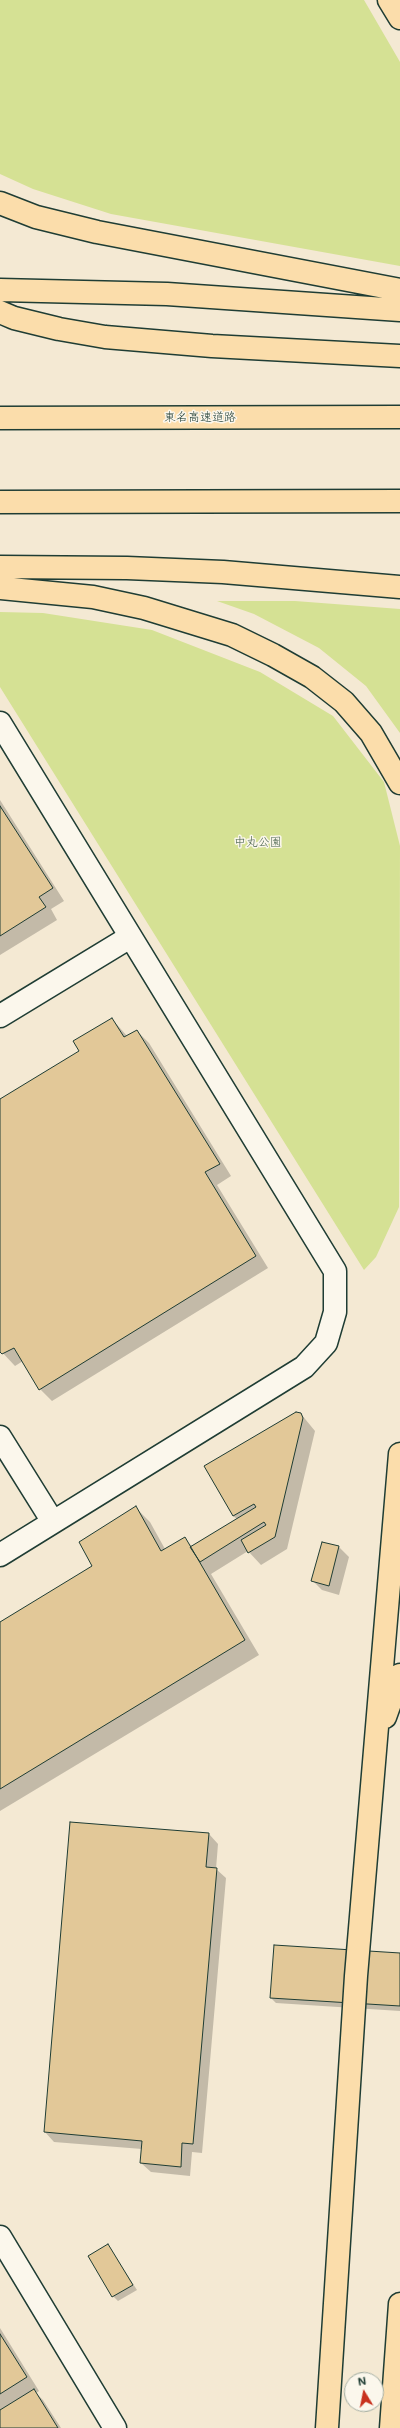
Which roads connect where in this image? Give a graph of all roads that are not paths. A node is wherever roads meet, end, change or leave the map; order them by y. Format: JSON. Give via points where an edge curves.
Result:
{"nodes":[{"id":1,"x":389,"y":0,"type":"edge"},
{"id":2,"x":400,"y":18,"type":"edge"},
{"id":3,"x":0,"y":203,"type":"edge"},
{"id":4,"x":0,"y":290,"type":"edge"},
{"id":5,"x":400,"y":290,"type":"edge"},
{"id":6,"x":400,"y":310,"type":"edge"},
{"id":7,"x":0,"y":312,"type":"edge"},
{"id":8,"x":400,"y":356,"type":"edge"},
{"id":9,"x":400,"y":417,"type":"edge"},
{"id":10,"x":0,"y":418,"type":"edge"},
{"id":11,"x":400,"y":501,"type":"edge"},
{"id":12,"x":0,"y":502,"type":"edge"},
{"id":13,"x":0,"y":567,"type":"edge"},
{"id":14,"x":400,"y":587,"type":"edge"},
{"id":15,"x":0,"y":588,"type":"edge"},
{"id":16,"x":0,"y":723,"type":"edge"},
{"id":17,"x":400,"y":783,"type":"edge"},
{"id":18,"x":130,"y":937,"type":"junction"},
{"id":19,"x":0,"y":1016,"type":"edge"},
{"id":20,"x":0,"y":1437,"type":"edge"},
{"id":21,"x":400,"y":1454,"type":"edge"},
{"id":22,"x":53,"y":1522,"type":"junction"},
{"id":23,"x":0,"y":1555,"type":"edge"},
{"id":24,"x":400,"y":1675,"type":"edge"},
{"id":25,"x":375,"y":1744,"type":"junction"},
{"id":26,"x":0,"y":2237,"type":"edge"},
{"id":27,"x":400,"y":2304,"type":"edge"},
{"id":28,"x":115,"y":2428,"type":"edge"},
{"id":29,"x":327,"y":2428,"type":"edge"},
{"id":30,"x":391,"y":2428,"type":"edge"}],
"edges":[{"from":1,"to":2,"type":"highway"},
{"from":3,"to":5,"type":"highway","via":[[36,217],[97,232]]},
{"from":4,"to":6,"type":"highway","via":[[167,294]]},
{"from":7,"to":8,"type":"highway","via":[[59,329],[105,337],[212,346]]},
{"from":9,"to":10,"type":"highway","name":"東名高速道路"},
{"from":11,"to":12,"type":"highway"},
{"from":13,"to":14,"type":"highway","via":[[215,571]]},
{"from":15,"to":17,"type":"highway","via":[[93,598],[144,608],[232,635],[312,677],[344,702],[371,733]]},
{"from":16,"to":18,"type":"street"},
{"from":18,"to":19,"type":"street"},
{"from":18,"to":22,"type":"street","via":[[335,1271],[335,1312],[326,1343],[304,1367]]},
{"from":20,"to":22,"type":"street"},
{"from":21,"to":25,"type":"highway"},
{"from":22,"to":23,"type":"street"},
{"from":24,"to":25,"type":"highway"},
{"from":25,"to":29,"type":"highway","via":[[356,1976]]},
{"from":26,"to":28,"type":"street"},
{"from":27,"to":30,"type":"highway"}]}
